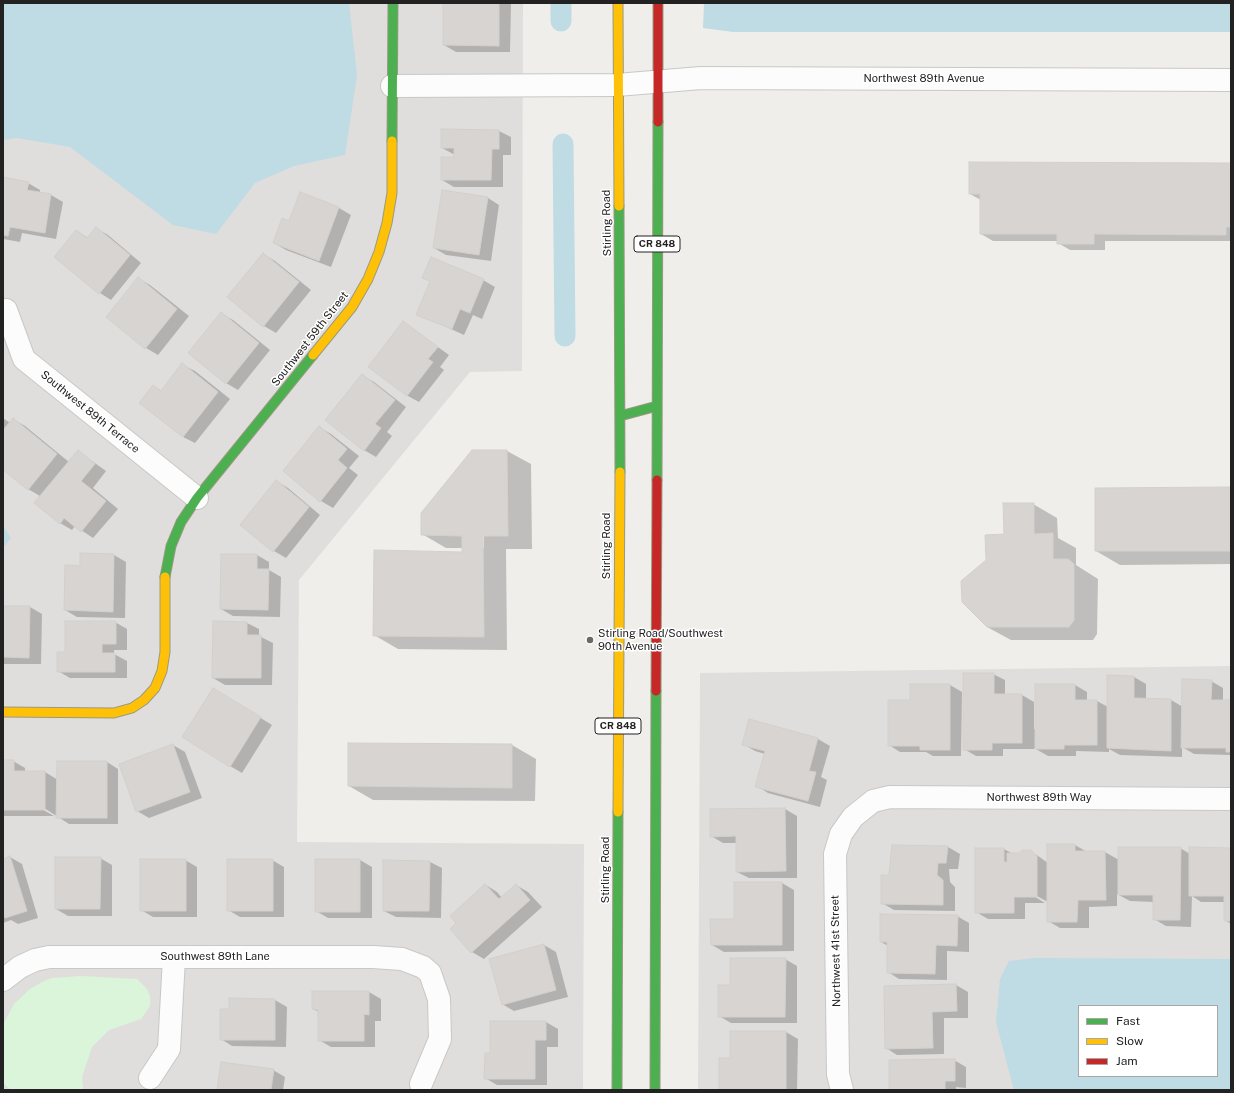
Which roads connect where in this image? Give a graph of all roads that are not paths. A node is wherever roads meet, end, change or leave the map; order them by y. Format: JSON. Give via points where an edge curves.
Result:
{"nodes":[{"id":1,"x":393,"y":3,"type":"edge"},
{"id":2,"x":618,"y":3,"type":"edge"},
{"id":3,"x":658,"y":3,"type":"edge"},
{"id":4,"x":1231,"y":80,"type":"edge"},
{"id":5,"x":657,"y":81,"type":"junction"},
{"id":6,"x":617,"y":85,"type":"junction"},
{"id":7,"x":392,"y":86,"type":"junction"},
{"id":8,"x":6,"y":310,"type":"dead end"},
{"id":9,"x":657,"y":406,"type":"junction"},
{"id":10,"x":620,"y":416,"type":"junction"},
{"id":11,"x":197,"y":498,"type":"junction"},
{"id":12,"x":3,"y":712,"type":"edge"},
{"id":13,"x":1231,"y":799,"type":"edge"},
{"id":14,"x":853,"y":817,"type":"joint"},
{"id":15,"x":174,"y":958,"type":"junction"},
{"id":16,"x":3,"y":980,"type":"edge"},
{"id":17,"x":150,"y":1078,"type":"dead end"},
{"id":18,"x":421,"y":1084,"type":"dead end"},
{"id":19,"x":617,"y":1090,"type":"edge"},
{"id":20,"x":655,"y":1090,"type":"edge"},
{"id":21,"x":842,"y":1090,"type":"edge"}],
"edges":[{"from":1,"to":7,"type":"main road","name":"Southwest 59th Street"},
{"from":2,"to":6,"type":"main road","name":"Stirling Road","number":"CR 848"},
{"from":3,"to":5,"type":"main road","number":"CR 848"},
{"from":4,"to":5,"type":"street","name":"Northwest 89th Avenue","via":[[702,78]]},
{"from":5,"to":6,"type":"street","name":"Northwest 89th Avenue"},
{"from":5,"to":9,"type":"main road","number":"CR 848"},
{"from":6,"to":7,"type":"street","name":"Northwest 89th Avenue"},
{"from":6,"to":10,"type":"main road","name":"Stirling Road","number":"CR 848"},
{"from":7,"to":11,"type":"main road","name":"Southwest 59th Street","via":[[392,193],[385,231],[368,279],[352,307],[327,340]]},
{"from":8,"to":11,"type":"street","name":"Southwest 89th Terrace","via":[[24,359]]},
{"from":9,"to":10,"type":"main road"},
{"from":9,"to":20,"type":"main road","number":"CR 848"},
{"from":10,"to":19,"type":"main road","name":"Stirling Road","number":"CR 848"},
{"from":11,"to":12,"type":"main road","name":"Southwest 59th Street","via":[[181,522],[171,546],[165,571],[165,652],[162,671],[155,688],[148,696],[132,708],[114,713]]},
{"from":13,"to":14,"type":"street","name":"Northwest 89th Way","via":[[890,797],[873,800]]},
{"from":14,"to":21,"type":"street","name":"Northwest 41st Street","via":[[841,834],[835,854],[838,1074]]},
{"from":15,"to":16,"type":"street","name":"Southwest 89th Lane","via":[[49,957],[20,967]]},
{"from":15,"to":17,"type":"street","via":[[169,1049]]},
{"from":15,"to":18,"type":"street","name":"Southwest 89th Lane","via":[[390,957],[413,963],[430,973],[439,999],[440,1039]]}]}
